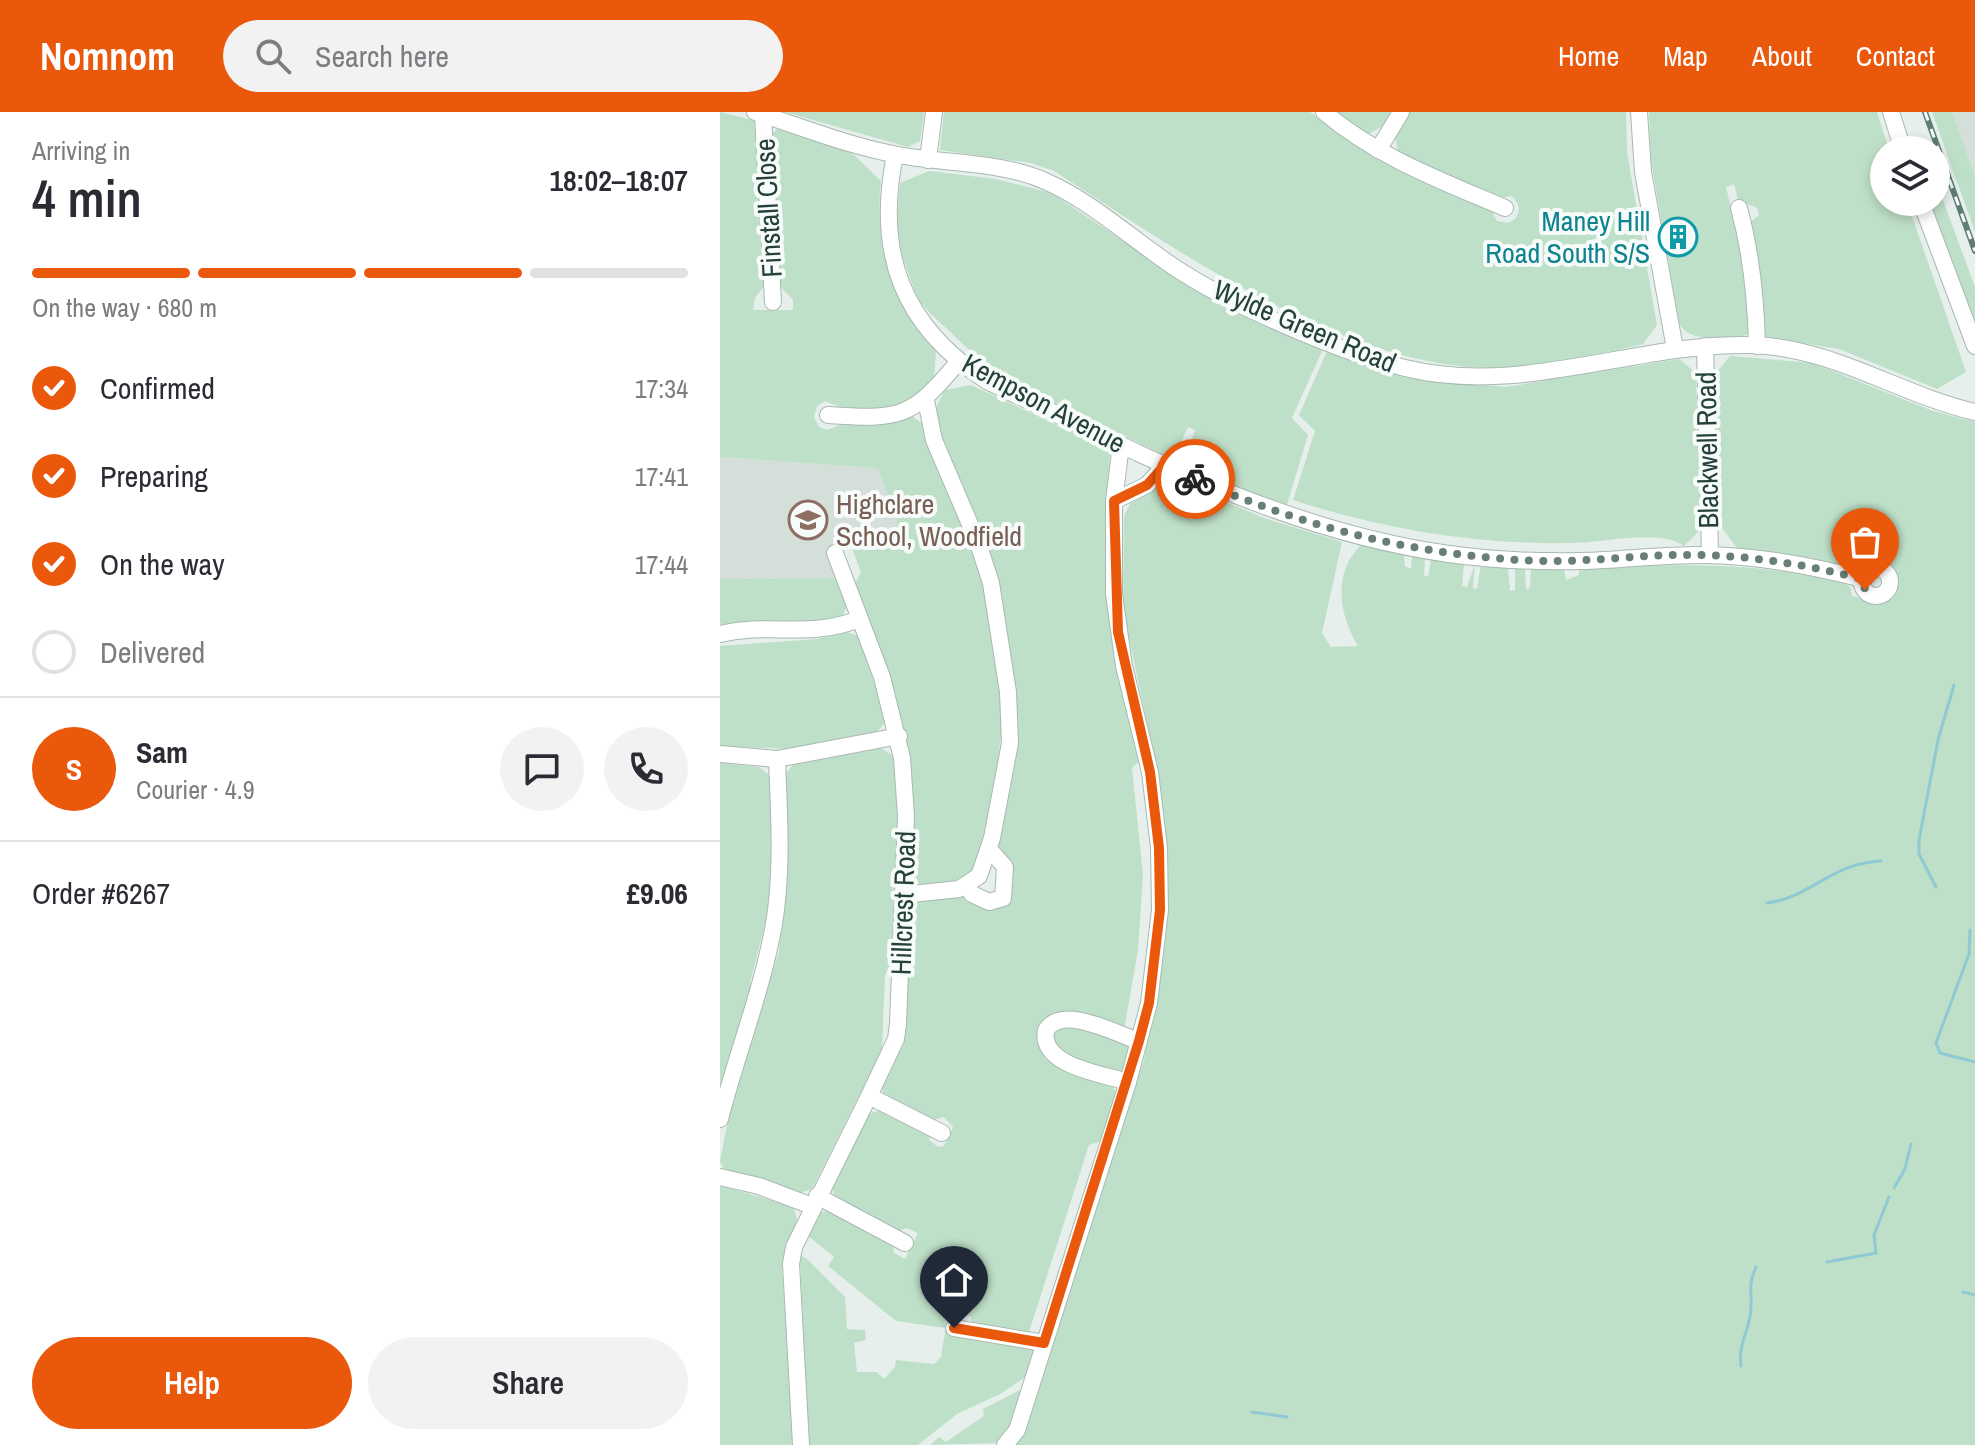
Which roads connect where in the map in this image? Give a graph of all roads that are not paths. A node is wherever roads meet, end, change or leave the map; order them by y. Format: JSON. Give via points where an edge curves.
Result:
{"nodes":[{"id":1,"x":934,"y":112,"type":"edge"},
{"id":2,"x":1324,"y":112,"type":"edge"},
{"id":3,"x":1401,"y":112,"type":"edge"},
{"id":4,"x":1639,"y":112,"type":"edge"},
{"id":5,"x":1891,"y":112,"type":"edge"},
{"id":6,"x":759,"y":113,"type":"edge"},
{"id":7,"x":1899,"y":136,"type":"edge"},
{"id":8,"x":1378,"y":150,"type":"junction"},
{"id":9,"x":895,"y":155,"type":"junction"},
{"id":10,"x":928,"y":160,"type":"junction"},
{"id":11,"x":1505,"y":208,"type":"dead end"},
{"id":12,"x":1745,"y":212,"type":"dead end"},
{"id":13,"x":1926,"y":216,"type":"edge"},
{"id":14,"x":773,"y":302,"type":"dead end"},
{"id":15,"x":1705,"y":346,"type":"junction"},
{"id":16,"x":1757,"y":346,"type":"junction"},
{"id":17,"x":1975,"y":346,"type":"edge"},
{"id":18,"x":1675,"y":349,"type":"junction"},
{"id":19,"x":958,"y":362,"type":"junction"},
{"id":20,"x":926,"y":400,"type":"junction"},
{"id":21,"x":1975,"y":412,"type":"edge"},
{"id":22,"x":828,"y":415,"type":"dead end"},
{"id":23,"x":1121,"y":445,"type":"junction"},
{"id":24,"x":1165,"y":465,"type":"junction"},
{"id":25,"x":1114,"y":501,"type":"junction"},
{"id":26,"x":835,"y":553,"type":"dead end"},
{"id":27,"x":1710,"y":555,"type":"junction"},
{"id":28,"x":1863,"y":579,"type":"dead end"},
{"id":29,"x":859,"y":619,"type":"junction"},
{"id":30,"x":720,"y":634,"type":"edge"},
{"id":31,"x":899,"y":736,"type":"junction"},
{"id":32,"x":720,"y":754,"type":"edge"},
{"id":33,"x":777,"y":759,"type":"junction"},
{"id":34,"x":989,"y":849,"type":"junction"},
{"id":35,"x":967,"y":885,"type":"junction"},
{"id":36,"x":902,"y":895,"type":"junction"},
{"id":37,"x":1139,"y":1041,"type":"junction"},
{"id":38,"x":1128,"y":1082,"type":"junction"},
{"id":39,"x":869,"y":1096,"type":"junction"},
{"id":40,"x":720,"y":1119,"type":"edge"},
{"id":41,"x":942,"y":1133,"type":"dead end"},
{"id":42,"x":720,"y":1177,"type":"edge"},
{"id":43,"x":815,"y":1201,"type":"junction"},
{"id":44,"x":905,"y":1243,"type":"dead end"},
{"id":45,"x":954,"y":1328,"type":"dead end"},
{"id":46,"x":1044,"y":1343,"type":"junction"},
{"id":47,"x":801,"y":1445,"type":"edge"},
{"id":48,"x":1005,"y":1445,"type":"edge"}],
"edges":[{"from":1,"to":10,"type":"street"},
{"from":2,"to":8,"type":"street"},
{"from":3,"to":8,"type":"street"},
{"from":4,"to":18,"type":"street","via":[[1643,172]]},
{"from":5,"to":7,"type":"street"},
{"from":6,"to":9,"type":"street","name":"Wylde Green Road"},
{"from":6,"to":14,"type":"street","name":"Finstall Close"},
{"from":8,"to":11,"type":"street"},
{"from":9,"to":10,"type":"street","name":"Wylde Green Road"},
{"from":9,"to":19,"type":"street","name":"Kempson Avenue","via":[[886,214],[893,258],[919,319]]},
{"from":10,"to":18,"type":"street","name":"Wylde Green Road","via":[[1041,179],[1178,270],[1259,313],[1406,369],[1513,378]]},
{"from":12,"to":16,"type":"street"},
{"from":13,"to":17,"type":"street"},
{"from":15,"to":16,"type":"street","name":"Wylde Green Road"},
{"from":15,"to":18,"type":"street","name":"Wylde Green Road"},
{"from":15,"to":27,"type":"street","name":"Blackwell Road"},
{"from":16,"to":21,"type":"street","name":"Wylde Green Road","via":[[1831,358]]},
{"from":19,"to":20,"type":"street"},
{"from":19,"to":23,"type":"street","name":"Kempson Avenue"},
{"from":20,"to":22,"type":"street","via":[[889,417]]},
{"from":20,"to":34,"type":"street","via":[[934,440],[978,543],[1000,623],[1010,743]]},
{"from":23,"to":24,"type":"street","name":"Kempson Avenue"},
{"from":23,"to":25,"type":"street"},
{"from":24,"to":25,"type":"street","via":[[1147,485]]},
{"from":24,"to":27,"type":"street","name":"Kempson Avenue","via":[[1285,516],[1349,535],[1451,554],[1543,561]]},
{"from":25,"to":37,"type":"street","via":[[1118,632],[1150,772],[1161,879],[1149,1003]]},
{"from":26,"to":29,"type":"street","name":"Hillcrest Road"},
{"from":27,"to":28,"type":"street","name":"Kempson Avenue","via":[[1787,562]]},
{"from":29,"to":30,"type":"street","via":[[816,632],[766,627]]},
{"from":29,"to":31,"type":"street","name":"Hillcrest Road"},
{"from":31,"to":33,"type":"street"},
{"from":31,"to":36,"type":"street","name":"Hillcrest Road","via":[[906,816]]},
{"from":32,"to":33,"type":"street"},
{"from":33,"to":40,"type":"street","via":[[780,867],[774,923]]},
{"from":34,"to":35,"type":"street","via":[[979,876]]},
{"from":34,"to":35,"type":"street","via":[[1005,867],[1003,898],[980,899]]},
{"from":35,"to":36,"type":"street"},
{"from":36,"to":39,"type":"street","name":"Hillcrest Road","via":[[896,1039]]},
{"from":37,"to":38,"type":"street"},
{"from":37,"to":38,"type":"street","via":[[1067,1018],[1046,1030],[1047,1047],[1056,1057]]},
{"from":38,"to":46,"type":"street"},
{"from":39,"to":41,"type":"street"},
{"from":39,"to":43,"type":"street","name":"Hillcrest Road"},
{"from":42,"to":43,"type":"street"},
{"from":43,"to":44,"type":"street"},
{"from":43,"to":47,"type":"street","name":"Hillcrest Road","via":[[796,1239],[791,1264]]},
{"from":45,"to":46,"type":"street"},
{"from":46,"to":48,"type":"street","via":[[1017,1430]]}]}
